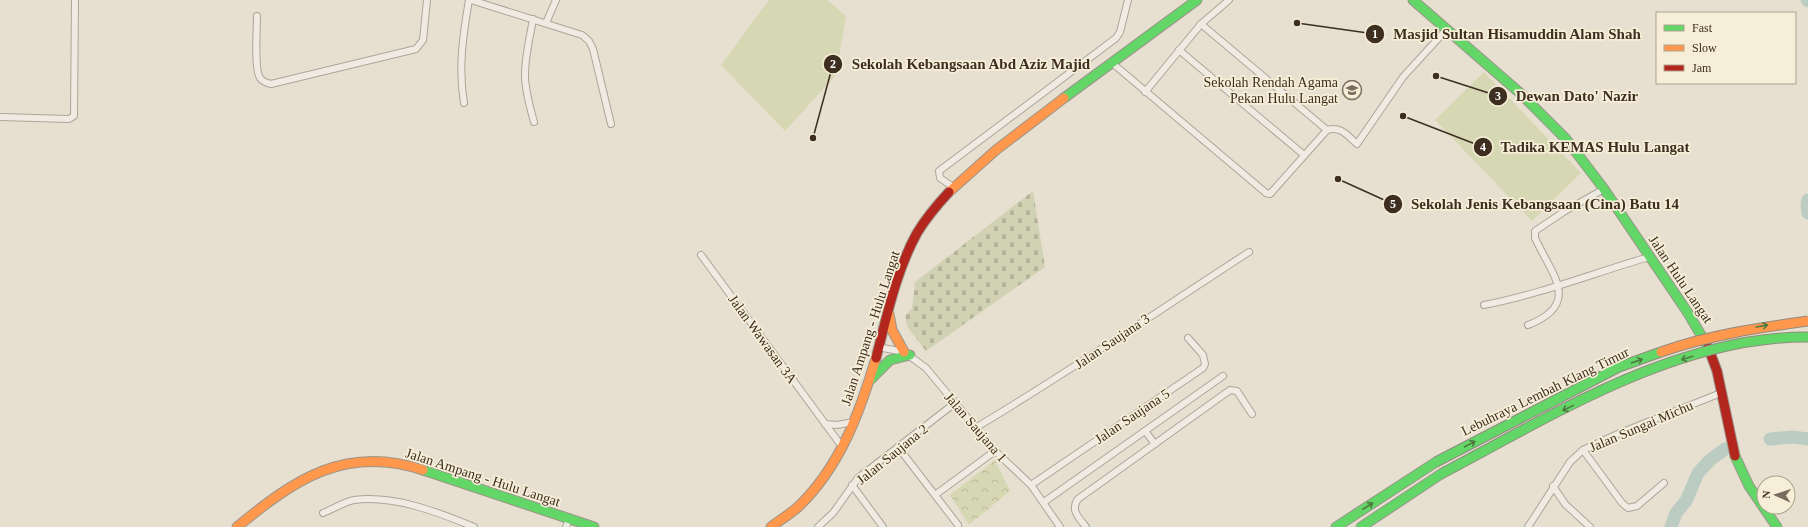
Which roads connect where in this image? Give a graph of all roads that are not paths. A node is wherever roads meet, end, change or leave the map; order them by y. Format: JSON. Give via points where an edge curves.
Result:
{"nodes":[{"id":1,"x":74,"y":0,"type":"edge"},
{"id":2,"x":426,"y":0,"type":"edge"},
{"id":3,"x":470,"y":0,"type":"edge"},
{"id":4,"x":556,"y":0,"type":"edge"},
{"id":5,"x":1128,"y":0,"type":"edge"},
{"id":6,"x":1197,"y":0,"type":"edge"},
{"id":7,"x":1229,"y":0,"type":"edge"},
{"id":8,"x":1413,"y":0,"type":"edge"},
{"id":9,"x":257,"y":16,"type":"dead end"},
{"id":10,"x":533,"y":19,"type":"junction"},
{"id":11,"x":546,"y":23,"type":"junction"},
{"id":12,"x":1201,"y":24,"type":"junction"},
{"id":13,"x":1446,"y":30,"type":"junction"},
{"id":14,"x":1179,"y":50,"type":"junction"},
{"id":15,"x":1111,"y":62,"type":"junction"},
{"id":16,"x":1145,"y":92,"type":"junction"},
{"id":17,"x":464,"y":103,"type":"dead end"},
{"id":18,"x":0,"y":117,"type":"edge"},
{"id":19,"x":534,"y":122,"type":"dead end"},
{"id":20,"x":611,"y":124,"type":"dead end"},
{"id":21,"x":1327,"y":130,"type":"junction"},
{"id":22,"x":1304,"y":155,"type":"junction"},
{"id":23,"x":953,"y":187,"type":"junction"},
{"id":24,"x":1604,"y":190,"type":"junction"},
{"id":25,"x":1249,"y":252,"type":"dead end"},
{"id":26,"x":701,"y":255,"type":"dead end"},
{"id":27,"x":1649,"y":257,"type":"junction"},
{"id":28,"x":1559,"y":286,"type":"junction"},
{"id":29,"x":1484,"y":305,"type":"dead end"},
{"id":30,"x":889,"y":311,"type":"junction"},
{"id":31,"x":1808,"y":321,"type":"edge"},
{"id":32,"x":1528,"y":326,"type":"dead end"},
{"id":33,"x":1808,"y":337,"type":"edge"},
{"id":34,"x":1188,"y":338,"type":"dead end"},
{"id":35,"x":878,"y":347,"type":"junction"},
{"id":36,"x":907,"y":353,"type":"junction"},
{"id":37,"x":1223,"y":376,"type":"dead end"},
{"id":38,"x":867,"y":385,"type":"junction"},
{"id":39,"x":1721,"y":393,"type":"junction"},
{"id":40,"x":955,"y":404,"type":"junction"},
{"id":41,"x":1252,"y":414,"type":"dead end"},
{"id":42,"x":854,"y":422,"type":"junction"},
{"id":43,"x":825,"y":424,"type":"junction"},
{"id":44,"x":975,"y":428,"type":"junction"},
{"id":45,"x":1145,"y":431,"type":"junction"},
{"id":46,"x":1155,"y":444,"type":"junction"},
{"id":47,"x":898,"y":447,"type":"junction"},
{"id":48,"x":843,"y":448,"type":"junction"},
{"id":49,"x":1583,"y":450,"type":"junction"},
{"id":50,"x":995,"y":452,"type":"junction"},
{"id":51,"x":1664,"y":483,"type":"dead end"},
{"id":52,"x":852,"y":485,"type":"junction"},
{"id":53,"x":1032,"y":486,"type":"junction"},
{"id":54,"x":1553,"y":486,"type":"junction"},
{"id":55,"x":935,"y":495,"type":"junction"},
{"id":56,"x":1044,"y":502,"type":"junction"},
{"id":57,"x":323,"y":513,"type":"dead end"},
{"id":58,"x":568,"y":523,"type":"edge"},
{"id":59,"x":958,"y":525,"type":"dead end"},
{"id":60,"x":237,"y":527,"type":"edge"},
{"id":61,"x":474,"y":527,"type":"edge"},
{"id":62,"x":594,"y":527,"type":"edge"},
{"id":63,"x":771,"y":527,"type":"edge"},
{"id":64,"x":818,"y":527,"type":"edge"},
{"id":65,"x":883,"y":527,"type":"edge"},
{"id":66,"x":1060,"y":527,"type":"edge"},
{"id":67,"x":1086,"y":527,"type":"edge"},
{"id":68,"x":1336,"y":527,"type":"edge"},
{"id":69,"x":1361,"y":527,"type":"edge"},
{"id":70,"x":1528,"y":527,"type":"edge"},
{"id":71,"x":1590,"y":527,"type":"edge"},
{"id":72,"x":1777,"y":527,"type":"edge"}],
"edges":[{"from":1,"to":18,"type":"street","via":[[74,116],[69,119]]},
{"from":2,"to":9,"type":"street","via":[[422,40],[416,49],[271,84],[259,77],[257,68]]},
{"from":3,"to":10,"type":"street"},
{"from":3,"to":17,"type":"street","via":[[461,48],[460,80]]},
{"from":4,"to":11,"type":"street"},
{"from":5,"to":23,"type":"street","via":[[1120,32],[1116,38],[939,171],[940,178]]},
{"from":6,"to":15,"type":"main road","name":"Jalan Ampang - Hulu Langat"},
{"from":7,"to":12,"type":"street"},
{"from":8,"to":13,"type":"main road","name":"Jalan Hulu Langat"},
{"from":10,"to":11,"type":"street"},
{"from":10,"to":19,"type":"street","via":[[525,76]]},
{"from":11,"to":20,"type":"street","via":[[582,35],[589,41]]},
{"from":12,"to":14,"type":"street"},
{"from":12,"to":21,"type":"street"},
{"from":13,"to":21,"type":"street","via":[[1403,77],[1357,144],[1342,130]]},
{"from":13,"to":24,"type":"main road","name":"Jalan Hulu Langat","via":[[1520,93],[1561,134]]},
{"from":14,"to":16,"type":"street"},
{"from":14,"to":22,"type":"street"},
{"from":15,"to":16,"type":"street"},
{"from":15,"to":23,"type":"main road","name":"Jalan Ampang - Hulu Langat","via":[[1002,145]]},
{"from":16,"to":22,"type":"street","via":[[1266,193],[1273,193]]},
{"from":21,"to":22,"type":"street"},
{"from":23,"to":30,"type":"main road","name":"Jalan Ampang - Hulu Langat","via":[[919,231],[897,282]]},
{"from":24,"to":27,"type":"main road","name":"Jalan Hulu Langat"},
{"from":24,"to":28,"type":"street","via":[[1535,231],[1535,238]]},
{"from":25,"to":44,"type":"street","name":"Jalan Saujana 3","via":[[1040,390]]},
{"from":26,"to":43,"type":"street","name":"Jalan Wawasan 3A"},
{"from":27,"to":28,"type":"street"},
{"from":27,"to":39,"type":"main road","name":"Jalan Hulu Langat","via":[[1706,343],[1717,371]]},
{"from":28,"to":29,"type":"street"},
{"from":28,"to":32,"type":"street","via":[[1557,305],[1550,314]]},
{"from":30,"to":35,"type":"main road","name":"Jalan Ampang - Hulu Langat"},
{"from":30,"to":36,"type":"main road","via":[[892,330]]},
{"from":68,"to":31,"type":"main road","name":"Lebuhraya Lembah Klang Timur","one_way":true,"bridge":true,"via":[[1436,462],[1619,366],[1684,344],[1731,332]]},
{"from":33,"to":69,"type":"main road","name":"Lebuhraya Lembah Klang Timur","one_way":true,"bridge":true,"via":[[1773,338],[1733,344],[1631,378],[1441,474]]},
{"from":34,"to":53,"type":"street","name":"Jalan Saujana 5","via":[[1203,355],[1203,368]]},
{"from":35,"to":36,"type":"street","name":"Jalan Saujana 1"},
{"from":35,"to":38,"type":"main road","name":"Jalan Ampang - Hulu Langat"},
{"from":36,"to":38,"type":"main road","via":[[890,360],[877,371]]},
{"from":36,"to":40,"type":"street","name":"Jalan Saujana 1","via":[[926,368]]},
{"from":37,"to":45,"type":"street","name":"Jalan Saujana 5"},
{"from":38,"to":42,"type":"main road","name":"Jalan Ampang - Hulu Langat"},
{"from":39,"to":49,"type":"street","name":"Jalan Sungai Michu"},
{"from":39,"to":72,"type":"main road","name":"Jalan Hulu Langat","via":[[1736,459],[1749,486]]},
{"from":40,"to":44,"type":"street","name":"Jalan Saujana 1"},
{"from":40,"to":47,"type":"street","name":"Jalan Saujana 2"},
{"from":41,"to":46,"type":"street","via":[[1237,391],[1230,390]]},
{"from":42,"to":43,"type":"street"},
{"from":42,"to":48,"type":"main road","name":"Jalan Ampang - Hulu Langat"},
{"from":43,"to":48,"type":"street","name":"Jalan Wawasan 3A"},
{"from":44,"to":50,"type":"street","name":"Jalan Saujana 1"},
{"from":45,"to":46,"type":"street"},
{"from":45,"to":56,"type":"street","name":"Jalan Saujana 5"},
{"from":46,"to":67,"type":"street","via":[[1078,499],[1074,510]]},
{"from":47,"to":52,"type":"street","name":"Jalan Saujana 2"},
{"from":47,"to":55,"type":"street"},
{"from":48,"to":63,"type":"main road","name":"Jalan Ampang - Hulu Langat","via":[[812,494],[785,519]]},
{"from":49,"to":51,"type":"street","via":[[1622,504],[1628,508],[1637,506]]},
{"from":49,"to":54,"type":"street","name":"Jalan Sungai Michu","via":[[1570,462]]},
{"from":50,"to":53,"type":"street","name":"Jalan Saujana 1"},
{"from":50,"to":55,"type":"street"},
{"from":52,"to":64,"type":"street","name":"Jalan Saujana 2","via":[[833,513]]},
{"from":52,"to":65,"type":"street"},
{"from":53,"to":56,"type":"street","name":"Jalan Saujana 1"},
{"from":54,"to":70,"type":"street","name":"Jalan Sungai Michu"},
{"from":54,"to":71,"type":"street","via":[[1560,498]]},
{"from":55,"to":59,"type":"street"},
{"from":56,"to":66,"type":"street","name":"Jalan Saujana 1"},
{"from":57,"to":61,"type":"street","via":[[353,500],[372,500],[419,508]]},
{"from":58,"to":60,"type":"main road","name":"Jalan Ampang - Hulu Langat","via":[[411,466],[375,461],[335,466],[306,475],[286,487]]},
{"from":58,"to":62,"type":"main road","name":"Jalan Ampang - Hulu Langat"}]}
